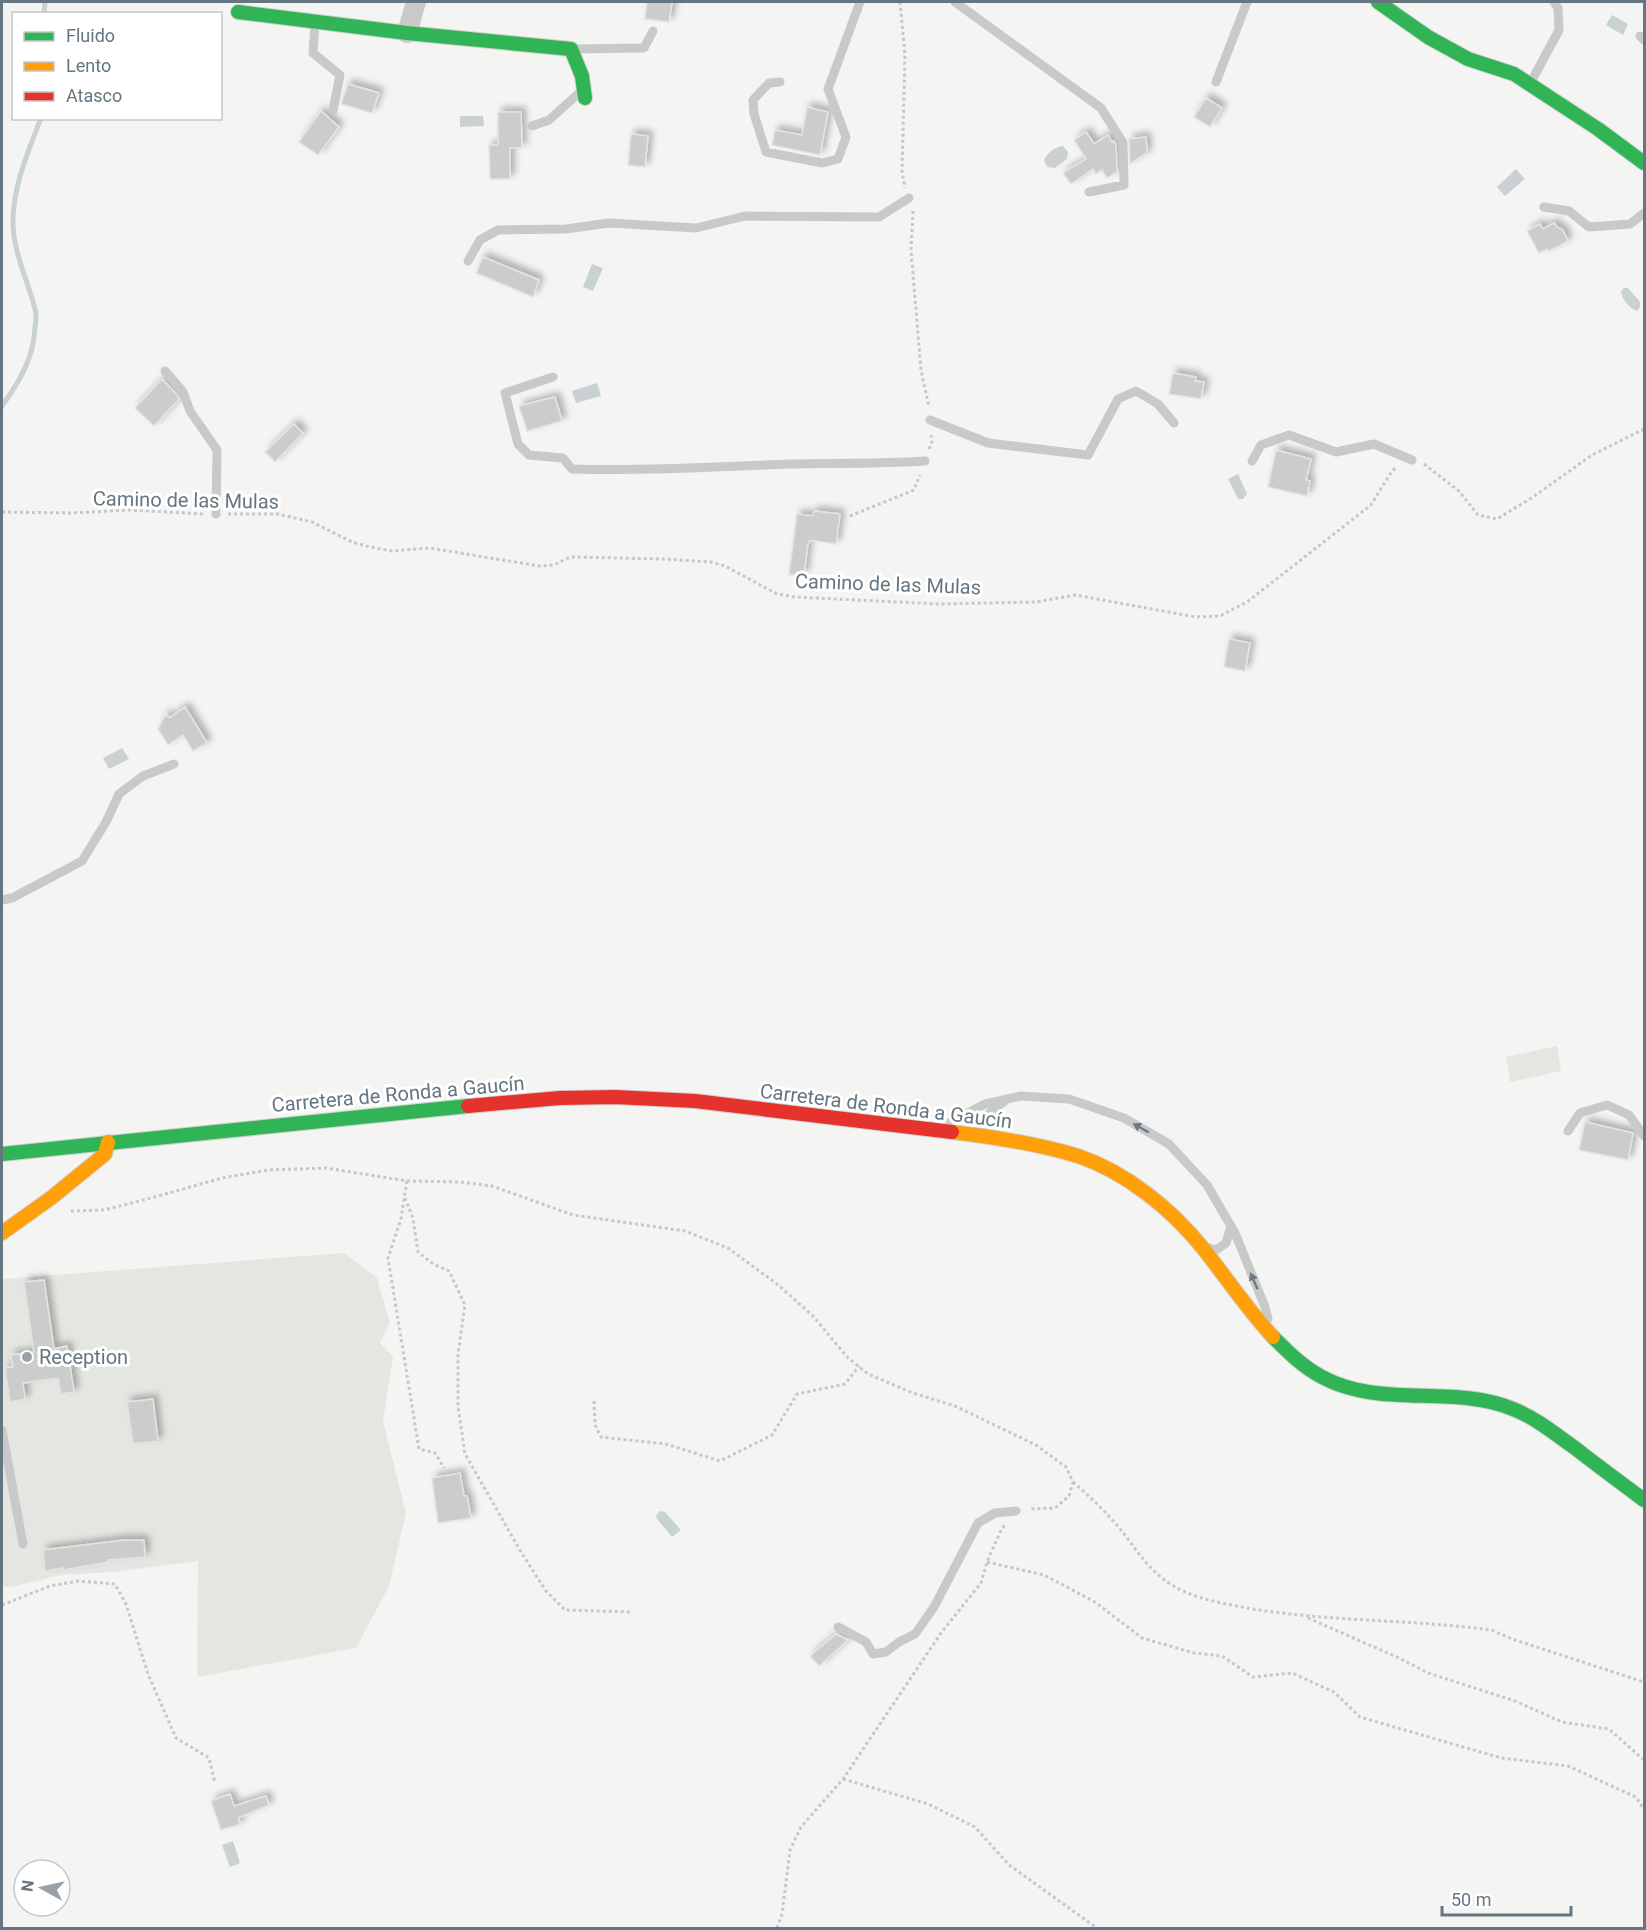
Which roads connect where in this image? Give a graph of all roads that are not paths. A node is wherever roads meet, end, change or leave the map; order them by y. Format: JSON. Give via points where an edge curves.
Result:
{"nodes":[{"id":1,"x":416,"y":2,"type":"edge"},
{"id":2,"x":860,"y":2,"type":"edge"},
{"id":3,"x":955,"y":2,"type":"edge"},
{"id":4,"x":1247,"y":2,"type":"edge"},
{"id":5,"x":1378,"y":2,"type":"edge"},
{"id":6,"x":1554,"y":2,"type":"edge"},
{"id":7,"x":238,"y":12,"type":"dead end"},
{"id":8,"x":315,"y":22,"type":"junction"},
{"id":9,"x":653,"y":31,"type":"dead end"},
{"id":10,"x":407,"y":33,"type":"junction"},
{"id":11,"x":571,"y":49,"type":"junction"},
{"id":12,"x":1216,"y":81,"type":"dead end"},
{"id":13,"x":780,"y":82,"type":"dead end"},
{"id":14,"x":1530,"y":84,"type":"junction"},
{"id":15,"x":584,"y":94,"type":"joint"},
{"id":16,"x":333,"y":110,"type":"dead end"},
{"id":17,"x":532,"y":126,"type":"dead end"},
{"id":18,"x":1644,"y":164,"type":"edge"},
{"id":19,"x":1089,"y":192,"type":"dead end"},
{"id":20,"x":909,"y":198,"type":"road end"},
{"id":21,"x":1544,"y":207,"type":"dead end"},
{"id":22,"x":1644,"y":213,"type":"edge"},
{"id":23,"x":468,"y":261,"type":"dead end"},
{"id":24,"x":165,"y":371,"type":"dead end"},
{"id":25,"x":553,"y":377,"type":"dead end"},
{"id":26,"x":930,"y":420,"type":"road end"},
{"id":27,"x":1174,"y":423,"type":"dead end"},
{"id":28,"x":925,"y":460,"type":"road end"},
{"id":29,"x":1412,"y":460,"type":"road end"},
{"id":30,"x":1252,"y":461,"type":"dead end"},
{"id":31,"x":216,"y":514,"type":"road end"},
{"id":32,"x":174,"y":764,"type":"dead end"},
{"id":33,"x":2,"y":900,"type":"edge"},
{"id":34,"x":1011,"y":1098,"type":"junction"},
{"id":35,"x":926,"y":1129,"type":"junction"},
{"id":36,"x":1568,"y":1131,"type":"dead end"},
{"id":37,"x":1644,"y":1136,"type":"edge"},
{"id":38,"x":982,"y":1137,"type":"junction"},
{"id":39,"x":108,"y":1142,"type":"junction"},
{"id":40,"x":2,"y":1154,"type":"edge"},
{"id":41,"x":1231,"y":1226,"type":"junction"},
{"id":42,"x":2,"y":1233,"type":"edge"},
{"id":43,"x":1201,"y":1246,"type":"junction"},
{"id":44,"x":1272,"y":1336,"type":"junction"},
{"id":45,"x":2,"y":1430,"type":"edge"},
{"id":46,"x":1644,"y":1500,"type":"edge"},
{"id":47,"x":1016,"y":1511,"type":"road end"},
{"id":48,"x":24,"y":1544,"type":"dead end"},
{"id":49,"x":838,"y":1627,"type":"dead end"}],
"edges":[{"from":1,"to":10,"type":"street"},
{"from":2,"to":13,"type":"lane","via":[[828,89],[846,138],[838,159],[822,163],[766,152],[753,100],[769,83]]},
{"from":3,"to":19,"type":"lane","via":[[1101,108],[1123,143],[1124,185]]},
{"from":4,"to":12,"type":"lane"},
{"from":5,"to":14,"type":"main road","via":[[1468,59],[1514,74]]},
{"from":6,"to":14,"type":"lane","via":[[1560,30]]},
{"from":7,"to":8,"type":"main road"},
{"from":8,"to":10,"type":"main road"},
{"from":8,"to":16,"type":"lane","via":[[313,53],[340,75]]},
{"from":9,"to":11,"type":"lane","via":[[644,48]]},
{"from":10,"to":11,"type":"main road"},
{"from":11,"to":15,"type":"main road","via":[[582,76]]},
{"from":14,"to":18,"type":"main road"},
{"from":15,"to":17,"type":"lane","via":[[549,120]]},
{"from":20,"to":23,"type":"lane","via":[[879,217],[745,216],[696,228],[609,223],[566,229],[498,230],[480,240]]},
{"from":21,"to":22,"type":"lane","via":[[1569,211],[1589,227],[1630,224]]},
{"from":24,"to":31,"type":"lane","via":[[183,392],[190,411],[217,450]]},
{"from":25,"to":28,"type":"lane","via":[[505,393],[518,444],[529,455],[562,458],[572,469]]},
{"from":26,"to":27,"type":"lane","via":[[988,443],[1088,455],[1118,399],[1136,391],[1158,404]]},
{"from":29,"to":30,"type":"lane","via":[[1374,444],[1336,452],[1289,435],[1261,445]]},
{"from":32,"to":33,"type":"lane","via":[[143,776],[119,794],[82,861]]},
{"from":34,"to":35,"type":"lane","via":[[984,1104],[948,1124]]},
{"from":34,"to":38,"type":"lane","via":[[991,1110],[981,1122]]},
{"from":41,"to":34,"type":"lane","one_way":true,"via":[[1208,1185],[1169,1144],[1133,1123],[1069,1099]]},
{"from":35,"to":38,"type":"main road","name":"Carretera de Ronda a Gaucín"},
{"from":35,"to":39,"type":"main road","name":"Carretera de Ronda a Gaucín","via":[[695,1101],[615,1097]]},
{"from":36,"to":37,"type":"lane","via":[[1580,1113],[1607,1105],[1629,1115]]},
{"from":38,"to":43,"type":"main road","name":"Carretera de Ronda a Gaucín","via":[[1080,1157],[1118,1175],[1156,1199]]},
{"from":39,"to":40,"type":"main road","name":"Carretera de Ronda a Gaucín"},
{"from":39,"to":42,"type":"main road","via":[[105,1154]]},
{"from":41,"to":43,"type":"lane","via":[[1226,1244],[1215,1250]]},
{"from":44,"to":41,"type":"lane","one_way":true,"via":[[1265,1307]]},
{"from":43,"to":44,"type":"main road","name":"Carretera de Ronda a Gaucín"},
{"from":44,"to":46,"type":"main road","name":"Carretera de Ronda a Gaucín","via":[[1299,1363],[1323,1378],[1354,1389],[1450,1396],[1513,1409],[1542,1425]]},
{"from":45,"to":48,"type":"lane"},
{"from":47,"to":49,"type":"lane","via":[[995,1513],[978,1523],[934,1607],[915,1634],[886,1652],[873,1653],[866,1642]]}]}
